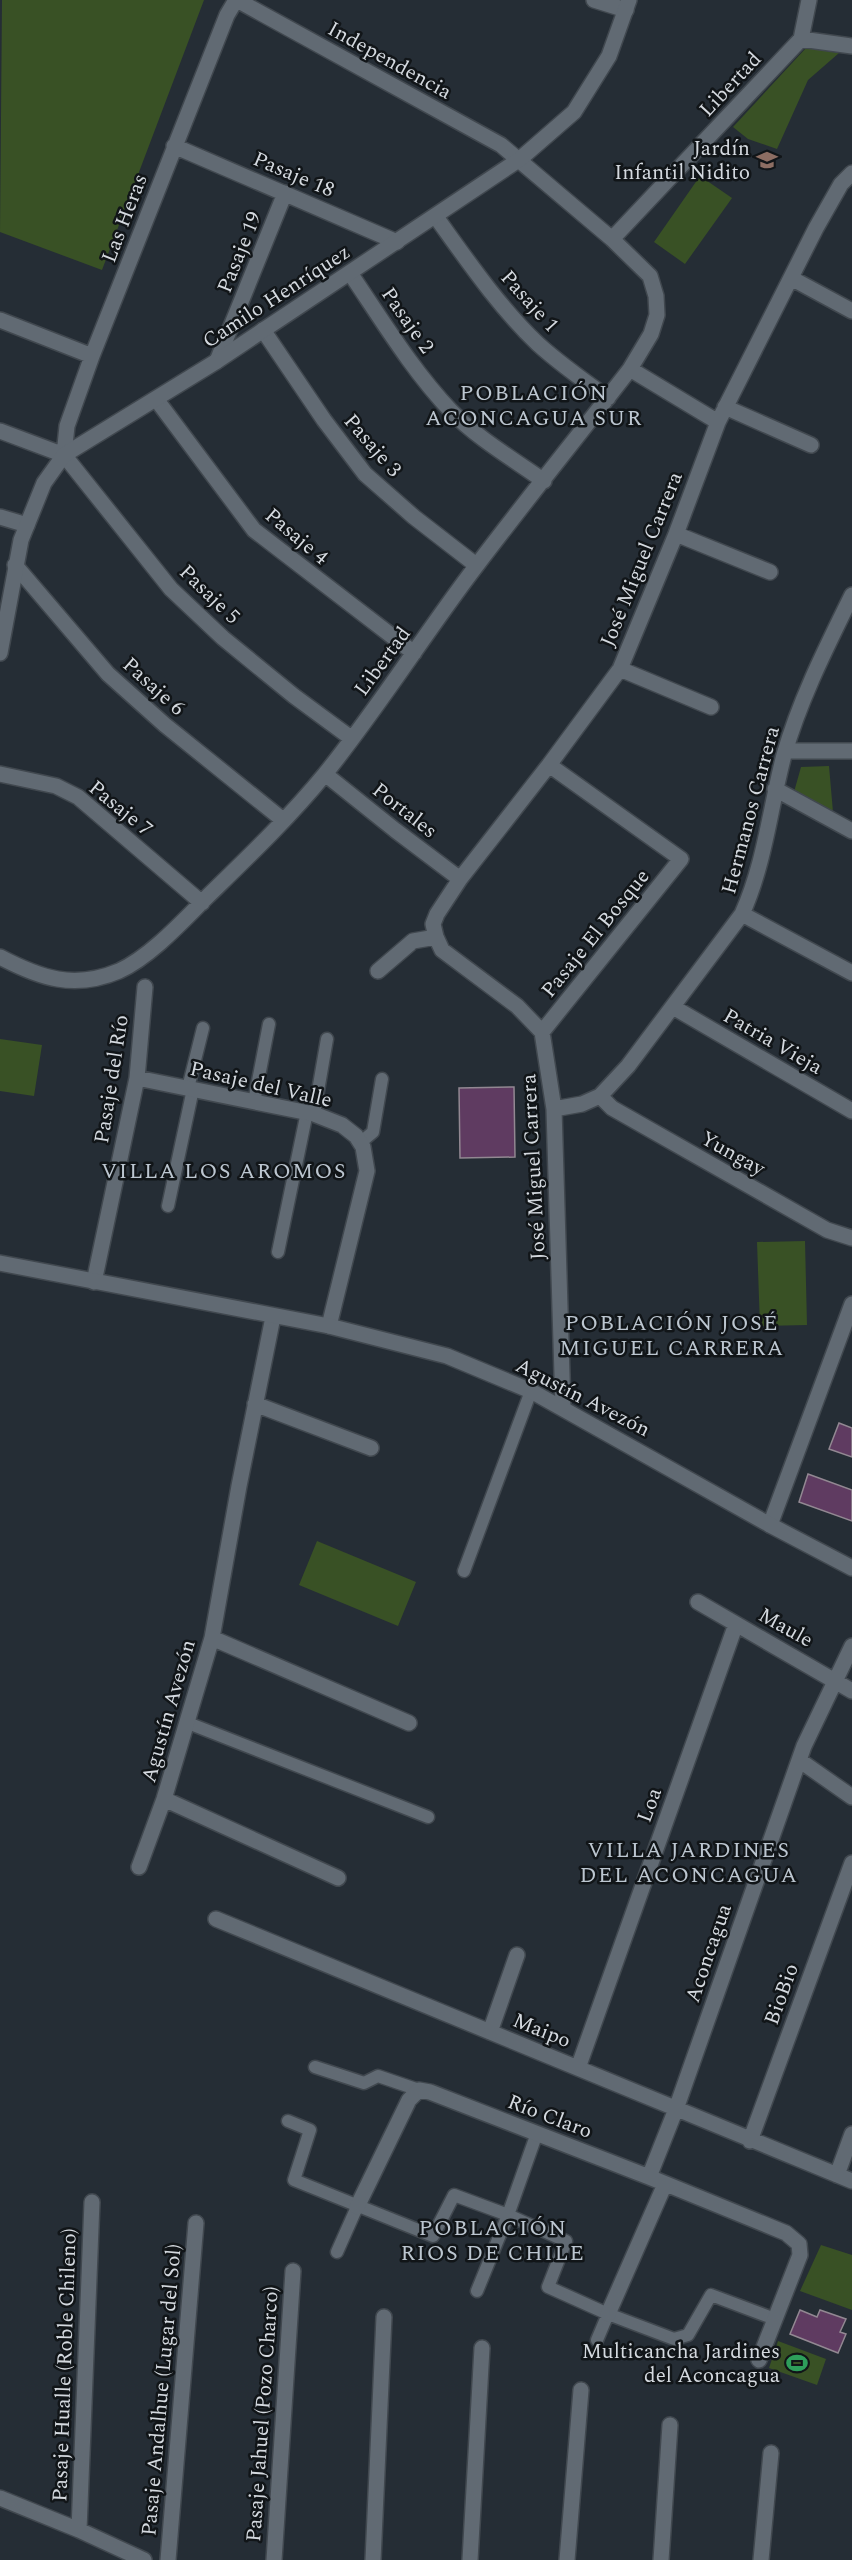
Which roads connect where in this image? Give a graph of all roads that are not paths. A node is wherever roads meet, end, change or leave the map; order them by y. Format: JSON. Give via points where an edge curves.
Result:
{"nodes":[{"id":1,"x":236,"y":0,"type":"edge"},
{"id":2,"x":594,"y":0,"type":"edge"},
{"id":3,"x":809,"y":0,"type":"edge"},
{"id":4,"x":627,"y":5,"type":"edge"},
{"id":5,"x":801,"y":39,"type":"junction"},
{"id":6,"x":852,"y":46,"type":"edge"},
{"id":7,"x":174,"y":146,"type":"junction"},
{"id":8,"x":520,"y":159,"type":"junction"},
{"id":9,"x":852,"y":173,"type":"edge"},
{"id":10,"x":285,"y":193,"type":"junction"},
{"id":11,"x":436,"y":217,"type":"junction"},
{"id":12,"x":612,"y":239,"type":"junction"},
{"id":13,"x":397,"y":242,"type":"junction"},
{"id":14,"x":350,"y":273,"type":"junction"},
{"id":15,"x":791,"y":278,"type":"junction"},
{"id":16,"x":852,"y":311,"type":"edge"},
{"id":17,"x":0,"y":320,"type":"edge"},
{"id":18,"x":263,"y":330,"type":"junction"},
{"id":19,"x":92,"y":356,"type":"junction"},
{"id":20,"x":217,"y":361,"type":"junction"},
{"id":21,"x":630,"y":369,"type":"junction"},
{"id":22,"x":608,"y":398,"type":"junction"},
{"id":23,"x":156,"y":399,"type":"junction"},
{"id":24,"x":725,"y":408,"type":"junction"},
{"id":25,"x":718,"y":422,"type":"junction"},
{"id":26,"x":0,"y":431,"type":"edge"},
{"id":27,"x":811,"y":445,"type":"dead end"},
{"id":28,"x":64,"y":455,"type":"junction"},
{"id":29,"x":544,"y":481,"type":"junction"},
{"id":30,"x":0,"y":517,"type":"edge"},
{"id":31,"x":27,"y":525,"type":"junction"},
{"id":32,"x":676,"y":534,"type":"junction"},
{"id":33,"x":15,"y":565,"type":"junction"},
{"id":34,"x":476,"y":566,"type":"junction"},
{"id":35,"x":771,"y":572,"type":"dead end"},
{"id":36,"x":852,"y":594,"type":"edge"},
{"id":37,"x":847,"y":615,"type":"edge"},
{"id":38,"x":2,"y":629,"type":"edge"},
{"id":39,"x":0,"y":653,"type":"edge"},
{"id":40,"x":414,"y":653,"type":"junction"},
{"id":41,"x":620,"y":669,"type":"junction"},
{"id":42,"x":711,"y":707,"type":"dead end"},
{"id":43,"x":351,"y":738,"type":"junction"},
{"id":44,"x":785,"y":751,"type":"junction"},
{"id":45,"x":852,"y":751,"type":"edge"},
{"id":46,"x":549,"y":765,"type":"junction"},
{"id":47,"x":0,"y":774,"type":"edge"},
{"id":48,"x":325,"y":774,"type":"junction"},
{"id":49,"x":775,"y":789,"type":"junction"},
{"id":50,"x":283,"y":820,"type":"junction"},
{"id":51,"x":852,"y":831,"type":"edge"},
{"id":52,"x":460,"y":879,"type":"junction"},
{"id":53,"x":202,"y":903,"type":"junction"},
{"id":54,"x":742,"y":914,"type":"junction"},
{"id":55,"x":436,"y":937,"type":"junction"},
{"id":56,"x":0,"y":957,"type":"edge"},
{"id":57,"x":378,"y":971,"type":"dead end"},
{"id":58,"x":852,"y":973,"type":"edge"},
{"id":59,"x":145,"y":987,"type":"dead end"},
{"id":60,"x":673,"y":1007,"type":"junction"},
{"id":61,"x":269,"y":1024,"type":"dead end"},
{"id":62,"x":203,"y":1028,"type":"dead end"},
{"id":63,"x":542,"y":1032,"type":"junction"},
{"id":64,"x":327,"y":1039,"type":"dead end"},
{"id":65,"x":137,"y":1078,"type":"junction"},
{"id":66,"x":382,"y":1079,"type":"dead end"},
{"id":67,"x":190,"y":1089,"type":"junction"},
{"id":68,"x":600,"y":1095,"type":"junction"},
{"id":69,"x":254,"y":1102,"type":"junction"},
{"id":70,"x":554,"y":1109,"type":"junction"},
{"id":71,"x":852,"y":1111,"type":"edge"},
{"id":72,"x":310,"y":1113,"type":"junction"},
{"id":73,"x":360,"y":1143,"type":"junction"},
{"id":74,"x":168,"y":1206,"type":"dead end"},
{"id":75,"x":852,"y":1238,"type":"edge"},
{"id":76,"x":278,"y":1252,"type":"dead end"},
{"id":77,"x":0,"y":1263,"type":"edge"},
{"id":78,"x":94,"y":1281,"type":"junction"},
{"id":79,"x":852,"y":1304,"type":"edge"},
{"id":80,"x":273,"y":1317,"type":"junction"},
{"id":81,"x":329,"y":1326,"type":"junction"},
{"id":82,"x":531,"y":1391,"type":"junction"},
{"id":83,"x":255,"y":1404,"type":"junction"},
{"id":84,"x":563,"y":1408,"type":"junction"},
{"id":85,"x":371,"y":1448,"type":"dead end"},
{"id":86,"x":771,"y":1525,"type":"junction"},
{"id":87,"x":852,"y":1568,"type":"edge"},
{"id":88,"x":464,"y":1571,"type":"dead end"},
{"id":89,"x":698,"y":1602,"type":"dead end"},
{"id":90,"x":736,"y":1624,"type":"junction"},
{"id":91,"x":212,"y":1638,"type":"junction"},
{"id":92,"x":852,"y":1646,"type":"edge"},
{"id":93,"x":836,"y":1679,"type":"junction"},
{"id":94,"x":852,"y":1691,"type":"edge"},
{"id":95,"x":188,"y":1723,"type":"junction"},
{"id":96,"x":409,"y":1723,"type":"dead end"},
{"id":97,"x":799,"y":1760,"type":"junction"},
{"id":98,"x":852,"y":1797,"type":"edge"},
{"id":99,"x":164,"y":1799,"type":"junction"},
{"id":100,"x":428,"y":1817,"type":"dead end"},
{"id":101,"x":852,"y":1863,"type":"edge"},
{"id":102,"x":139,"y":1867,"type":"dead end"},
{"id":103,"x":338,"y":1878,"type":"dead end"},
{"id":104,"x":216,"y":1919,"type":"dead end"},
{"id":105,"x":517,"y":1954,"type":"dead end"},
{"id":106,"x":490,"y":2032,"type":"junction"},
{"id":107,"x":315,"y":2067,"type":"dead end"},
{"id":108,"x":578,"y":2068,"type":"junction"},
{"id":109,"x":419,"y":2090,"type":"junction"},
{"id":110,"x":676,"y":2109,"type":"junction"},
{"id":111,"x":288,"y":2121,"type":"dead end"},
{"id":112,"x":537,"y":2133,"type":"junction"},
{"id":113,"x":852,"y":2134,"type":"edge"},
{"id":114,"x":750,"y":2141,"type":"junction"},
{"id":115,"x":837,"y":2175,"type":"junction"},
{"id":116,"x":649,"y":2177,"type":"junction"},
{"id":117,"x":852,"y":2181,"type":"edge"},
{"id":118,"x":665,"y":2184,"type":"junction"},
{"id":119,"x":92,"y":2202,"type":"dead end"},
{"id":120,"x":357,"y":2207,"type":"junction"},
{"id":121,"x":508,"y":2215,"type":"junction"},
{"id":122,"x":196,"y":2223,"type":"dead end"},
{"id":123,"x":337,"y":2252,"type":"dead end"},
{"id":124,"x":293,"y":2271,"type":"dead end"},
{"id":125,"x":477,"y":2291,"type":"dead end"},
{"id":126,"x":608,"y":2314,"type":"junction"},
{"id":127,"x":384,"y":2317,"type":"dead end"},
{"id":128,"x":775,"y":2319,"type":"junction"},
{"id":129,"x":597,"y":2340,"type":"dead end"},
{"id":130,"x":482,"y":2348,"type":"dead end"},
{"id":131,"x":759,"y":2360,"type":"dead end"},
{"id":132,"x":580,"y":2390,"type":"dead end"},
{"id":133,"x":670,"y":2425,"type":"dead end"},
{"id":134,"x":771,"y":2454,"type":"dead end"},
{"id":135,"x":0,"y":2498,"type":"edge"},
{"id":136,"x":79,"y":2530,"type":"junction"},
{"id":137,"x":144,"y":2560,"type":"edge"},
{"id":138,"x":168,"y":2560,"type":"edge"},
{"id":139,"x":274,"y":2560,"type":"edge"},
{"id":140,"x":373,"y":2560,"type":"edge"},
{"id":141,"x":470,"y":2560,"type":"edge"},
{"id":142,"x":567,"y":2560,"type":"edge"},
{"id":143,"x":661,"y":2560,"type":"edge"},
{"id":144,"x":761,"y":2560,"type":"edge"}],
"edges":[{"from":1,"to":7,"type":"street","name":"Las Heras"},
{"from":1,"to":8,"type":"street","name":"Independencia"},
{"from":2,"to":4,"type":"street"},
{"from":3,"to":5,"type":"street"},
{"from":4,"to":8,"type":"street","name":"Camilo Henríquez","via":[[609,56],[574,112]]},
{"from":5,"to":6,"type":"street"},
{"from":5,"to":12,"type":"street","name":"Libertad"},
{"from":7,"to":10,"type":"street","name":"Pasaje 18"},
{"from":7,"to":19,"type":"street","name":"Las Heras"},
{"from":8,"to":11,"type":"street","name":"Camilo Henríquez"},
{"from":8,"to":12,"type":"street","name":"Libertad"},
{"from":9,"to":15,"type":"street","name":"José Miguel Carrera","via":[[841,184]]},
{"from":10,"to":13,"type":"street","name":"Pasaje 18"},
{"from":10,"to":20,"type":"street","name":"Pasaje 19"},
{"from":11,"to":13,"type":"street","name":"Camilo Henríquez"},
{"from":11,"to":22,"type":"street","name":"Pasaje 1","via":[[479,276],[537,343]]},
{"from":12,"to":21,"type":"street","name":"Libertad","via":[[650,276],[656,296],[657,315],[651,334]]},
{"from":13,"to":14,"type":"street","name":"Camilo Henríquez"},
{"from":14,"to":18,"type":"street","name":"Camilo Henríquez"},
{"from":14,"to":29,"type":"street","name":"Pasaje 2","via":[[408,358],[452,412]]},
{"from":15,"to":16,"type":"street"},
{"from":15,"to":24,"type":"street","name":"José Miguel Carrera"},
{"from":17,"to":19,"type":"street"},
{"from":18,"to":20,"type":"street","name":"Camilo Henríquez"},
{"from":18,"to":34,"type":"street","name":"Pasaje 3","via":[[365,474]]},
{"from":19,"to":28,"type":"street","name":"Las Heras","via":[[67,426]]},
{"from":20,"to":23,"type":"street","name":"Camilo Henríquez"},
{"from":21,"to":22,"type":"street","name":"Libertad"},
{"from":21,"to":25,"type":"street"},
{"from":22,"to":29,"type":"street","name":"Libertad"},
{"from":23,"to":28,"type":"street","name":"Camilo Henríquez"},
{"from":23,"to":40,"type":"street","name":"Pasaje 4","via":[[254,530]]},
{"from":24,"to":25,"type":"street","name":"José Miguel Carrera"},
{"from":24,"to":27,"type":"street"},
{"from":25,"to":32,"type":"street","name":"José Miguel Carrera"},
{"from":26,"to":28,"type":"street"},
{"from":28,"to":31,"type":"street","name":"Camilo Henríquez","via":[[44,483]]},
{"from":28,"to":43,"type":"street","name":"Pasaje 5","via":[[171,589],[223,638]]},
{"from":29,"to":34,"type":"street","name":"Libertad"},
{"from":30,"to":31,"type":"street"},
{"from":31,"to":33,"type":"street","name":"Camilo Henríquez"},
{"from":32,"to":35,"type":"street"},
{"from":32,"to":41,"type":"street","name":"José Miguel Carrera"},
{"from":33,"to":38,"type":"street","name":"Camilo Henríquez"},
{"from":33,"to":50,"type":"street","name":"Pasaje 6","via":[[108,674]]},
{"from":34,"to":40,"type":"street","name":"Libertad"},
{"from":36,"to":37,"type":"street","name":"Hermanos Carrera"},
{"from":37,"to":44,"type":"street","name":"Hermanos Carrera","via":[[819,661]]},
{"from":38,"to":39,"type":"street","name":"Camilo Henríquez"},
{"from":40,"to":43,"type":"street","name":"Libertad"},
{"from":41,"to":42,"type":"street"},
{"from":41,"to":46,"type":"street","name":"José Miguel Carrera"},
{"from":43,"to":48,"type":"street","name":"Libertad"},
{"from":44,"to":45,"type":"street"},
{"from":44,"to":49,"type":"street","name":"Hermanos Carrera"},
{"from":46,"to":52,"type":"street","name":"José Miguel Carrera"},
{"from":46,"to":63,"type":"street","name":"Pasaje El Bosque","via":[[681,859]]},
{"from":47,"to":53,"type":"street","name":"Pasaje 7","via":[[56,786],[78,797]]},
{"from":48,"to":50,"type":"street","name":"Libertad"},
{"from":48,"to":52,"type":"street","name":"Portales"},
{"from":49,"to":51,"type":"street"},
{"from":49,"to":54,"type":"street","name":"Hermanos Carrera","via":[[752,891]]},
{"from":50,"to":53,"type":"street","name":"Libertad"},
{"from":52,"to":55,"type":"street","name":"José Miguel Carrera","via":[[437,914],[433,924]]},
{"from":53,"to":56,"type":"street","name":"Libertad","via":[[146,953],[120,970],[98,977],[54,979],[31,974]]},
{"from":54,"to":58,"type":"street"},
{"from":54,"to":60,"type":"street","name":"Hermanos Carrera"},
{"from":55,"to":57,"type":"street","via":[[413,941]]},
{"from":55,"to":63,"type":"street","via":[[442,950],[517,1006]]},
{"from":59,"to":65,"type":"street","name":"Pasaje del Río"},
{"from":60,"to":68,"type":"street","name":"Hermanos Carrera","via":[[628,1066]]},
{"from":60,"to":71,"type":"street","name":"Patria Vieja"},
{"from":61,"to":69,"type":"lane"},
{"from":62,"to":67,"type":"lane"},
{"from":63,"to":70,"type":"street","name":"José Miguel Carrera"},
{"from":64,"to":72,"type":"lane"},
{"from":65,"to":67,"type":"street","name":"Pasaje del Valle"},
{"from":65,"to":78,"type":"street","name":"Pasaje del Río"},
{"from":66,"to":73,"type":"lane","via":[[373,1132]]},
{"from":67,"to":69,"type":"street","name":"Pasaje del Valle"},
{"from":67,"to":74,"type":"lane"},
{"from":68,"to":70,"type":"street","name":"Hermanos Carrera","via":[[582,1104]]},
{"from":68,"to":75,"type":"street","name":"Yungay","via":[[612,1108],[683,1149],[827,1230]]},
{"from":69,"to":72,"type":"street","name":"Pasaje del Valle"},
{"from":70,"to":84,"type":"street","name":"José Miguel Carrera"},
{"from":72,"to":73,"type":"street","name":"Pasaje del Valle","via":[[342,1125]]},
{"from":72,"to":76,"type":"lane"},
{"from":73,"to":81,"type":"street","via":[[366,1171]]},
{"from":77,"to":78,"type":"street","name":"Agustín Avezón"},
{"from":78,"to":80,"type":"street","name":"Agustín Avezón"},
{"from":79,"to":86,"type":"street"},
{"from":80,"to":81,"type":"street","name":"Agustín Avezón"},
{"from":80,"to":83,"type":"street","name":"Agustín Avezón"},
{"from":81,"to":82,"type":"street","name":"Agustín Avezón","via":[[447,1356]]},
{"from":82,"to":84,"type":"street","name":"Agustín Avezón"},
{"from":82,"to":88,"type":"lane"},
{"from":83,"to":85,"type":"street"},
{"from":83,"to":91,"type":"street","name":"Agustín Avezón"},
{"from":84,"to":86,"type":"street","name":"Agustín Avezón"},
{"from":86,"to":87,"type":"street","name":"Agustín Avezón"},
{"from":89,"to":90,"type":"street","name":"Maule"},
{"from":90,"to":93,"type":"street","name":"Maule"},
{"from":90,"to":108,"type":"street","name":"Loa"},
{"from":91,"to":95,"type":"street","name":"Agustín Avezón"},
{"from":91,"to":96,"type":"street"},
{"from":92,"to":93,"type":"street","name":"Aconcagua"},
{"from":93,"to":94,"type":"street","name":"Maule"},
{"from":93,"to":97,"type":"street","name":"Aconcagua"},
{"from":95,"to":99,"type":"street","name":"Agustín Avezón"},
{"from":95,"to":100,"type":"lane"},
{"from":97,"to":98,"type":"street"},
{"from":97,"to":110,"type":"street","name":"Aconcagua"},
{"from":99,"to":102,"type":"street","name":"Agustín Avezón"},
{"from":99,"to":103,"type":"street"},
{"from":101,"to":114,"type":"street","name":"BioBio"},
{"from":104,"to":106,"type":"street","name":"Maipo"},
{"from":105,"to":106,"type":"street"},
{"from":106,"to":108,"type":"street","name":"Maipo"},
{"from":107,"to":109,"type":"lane","via":[[364,2083],[378,2076]]},
{"from":108,"to":110,"type":"street","name":"Maipo"},
{"from":109,"to":112,"type":"street","name":"Río Claro"},
{"from":109,"to":120,"type":"street","via":[[409,2100]]},
{"from":110,"to":114,"type":"street","name":"Maipo"},
{"from":110,"to":116,"type":"street","name":"Aconcagua"},
{"from":111,"to":120,"type":"lane","via":[[310,2130],[294,2180]]},
{"from":112,"to":116,"type":"street","name":"Río Claro"},
{"from":112,"to":121,"type":"lane"},
{"from":113,"to":115,"type":"street"},
{"from":114,"to":115,"type":"street","name":"Maipo"},
{"from":115,"to":117,"type":"street","name":"Maipo"},
{"from":116,"to":118,"type":"street","name":"Río Claro"},
{"from":118,"to":126,"type":"street"},
{"from":118,"to":128,"type":"street","name":"Río Claro","via":[[786,2233],[799,2244],[800,2255]]},
{"from":119,"to":136,"type":"street","name":"Pasaje Hualle (Roble Chileno)"},
{"from":120,"to":121,"type":"lane","via":[[433,2236],[454,2195]]},
{"from":120,"to":123,"type":"lane"},
{"from":121,"to":125,"type":"lane"},
{"from":121,"to":126,"type":"lane","via":[[566,2241],[548,2287]]},
{"from":122,"to":138,"type":"street","name":"Pasaje Andalhue (Lugar del Sol)"},
{"from":124,"to":139,"type":"street","name":"Pasaje Jahuel (Pozo Charco)"},
{"from":126,"to":128,"type":"lane","via":[[674,2339],[688,2335],[711,2295]]},
{"from":126,"to":129,"type":"lane"},
{"from":127,"to":140,"type":"street"},
{"from":128,"to":131,"type":"street"},
{"from":130,"to":141,"type":"street"},
{"from":132,"to":142,"type":"street"},
{"from":133,"to":143,"type":"street"},
{"from":134,"to":144,"type":"street"},
{"from":135,"to":136,"type":"street"},
{"from":136,"to":137,"type":"street"}]}
